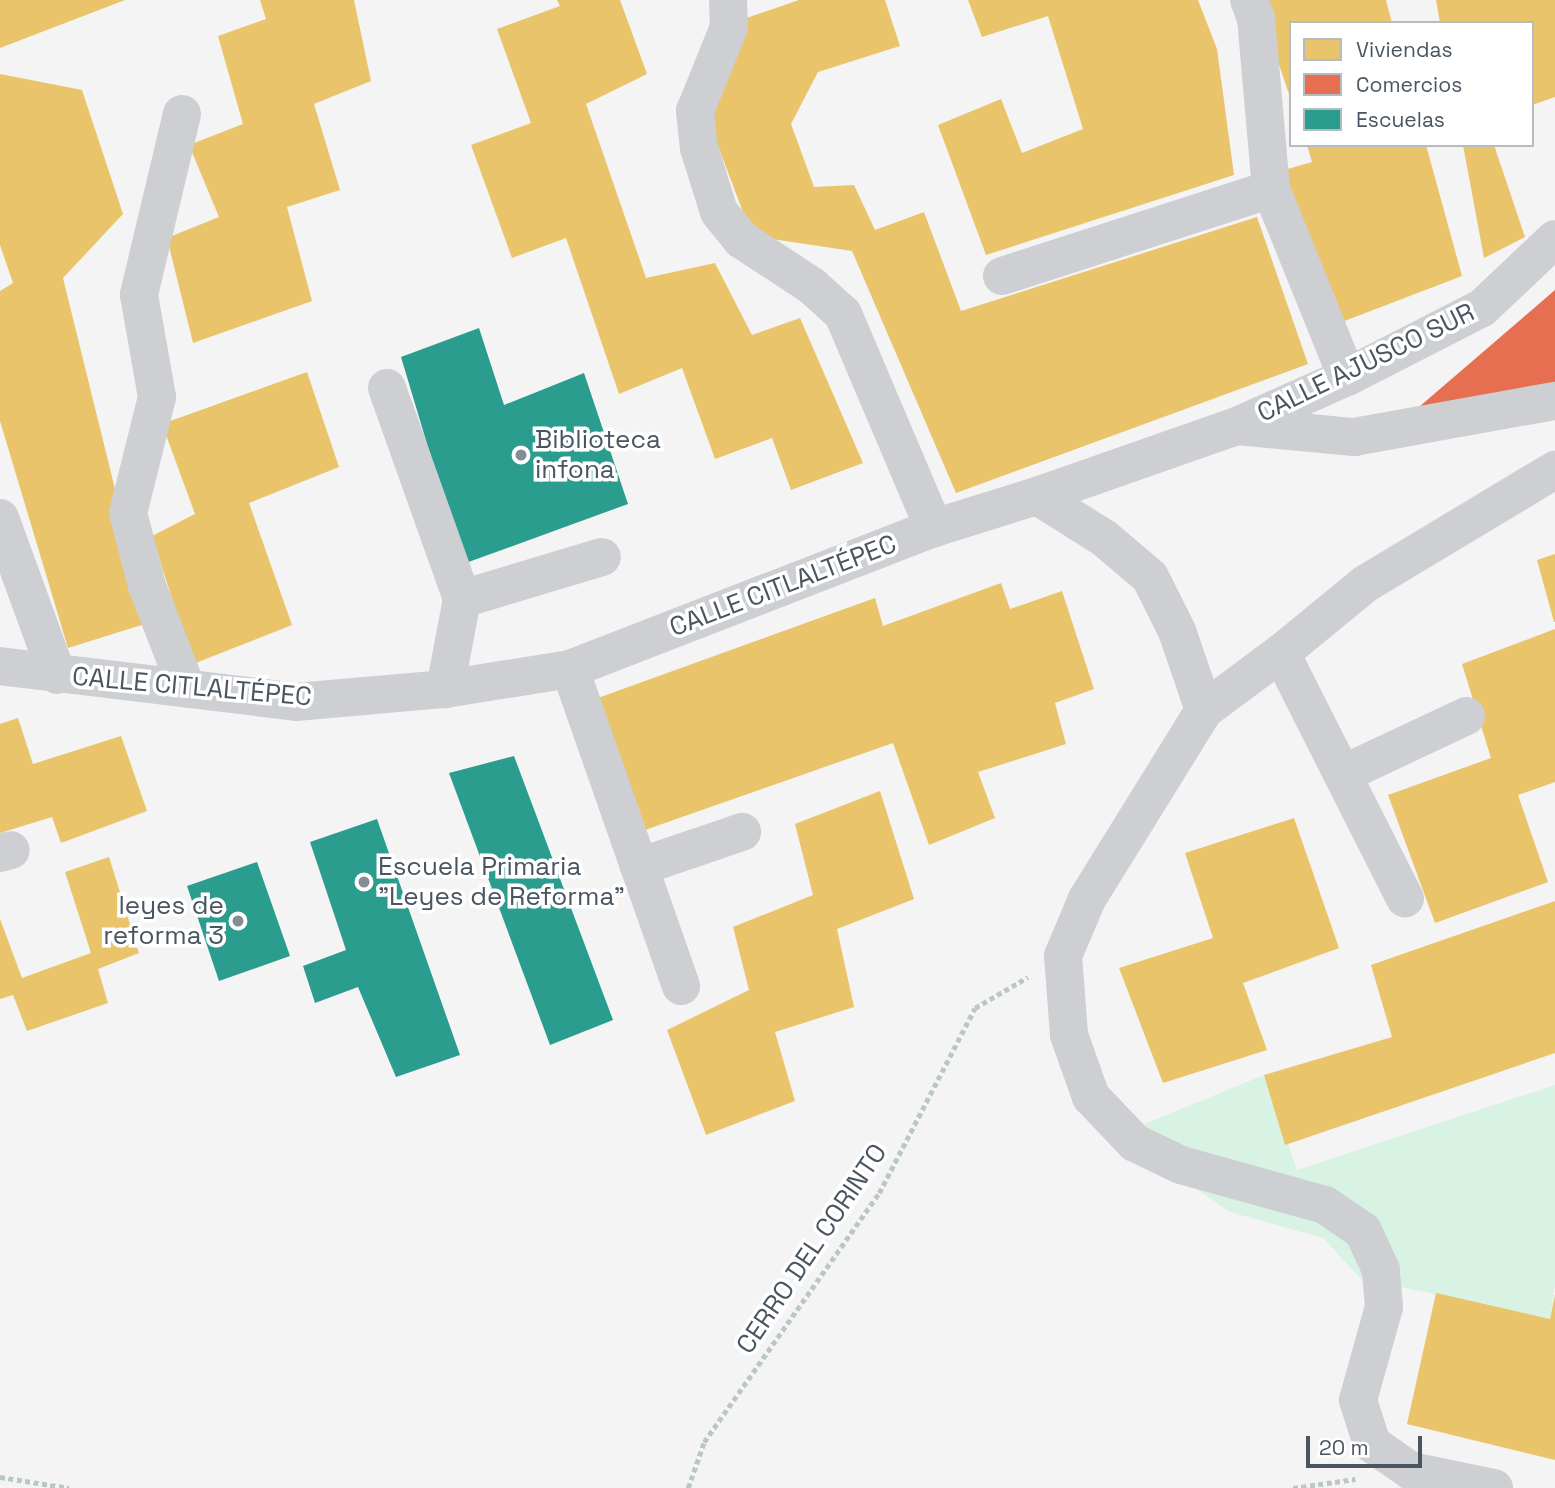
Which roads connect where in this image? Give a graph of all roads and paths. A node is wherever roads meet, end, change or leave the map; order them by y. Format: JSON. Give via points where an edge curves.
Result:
{"nodes":[{"id":1,"x":728,"y":0,"type":"edge"},
{"id":2,"x":1248,"y":0,"type":"edge"},
{"id":3,"x":182,"y":114,"type":"dead end"},
{"id":4,"x":1271,"y":189,"type":"junction"},
{"id":5,"x":1555,"y":239,"type":"edge"},
{"id":6,"x":1002,"y":276,"type":"dead end"},
{"id":7,"x":1347,"y":377,"type":"junction"},
{"id":8,"x":387,"y":388,"type":"dead end"},
{"id":9,"x":1555,"y":401,"type":"edge"},
{"id":10,"x":1237,"y":426,"type":"junction"},
{"id":11,"x":1555,"y":470,"type":"edge"},
{"id":12,"x":1108,"y":471,"type":"junction"},
{"id":13,"x":1037,"y":496,"type":"junction"},
{"id":14,"x":0,"y":518,"type":"edge"},
{"id":15,"x":934,"y":528,"type":"junction"},
{"id":16,"x":1104,"y":538,"type":"junction"},
{"id":17,"x":602,"y":557,"type":"dead end"},
{"id":18,"x":462,"y":599,"type":"junction"},
{"id":19,"x":1281,"y":653,"type":"junction"},
{"id":20,"x":0,"y":666,"type":"edge"},
{"id":21,"x":570,"y":669,"type":"junction"},
{"id":22,"x":57,"y":675,"type":"junction"},
{"id":23,"x":187,"y":689,"type":"junction"},
{"id":24,"x":445,"y":689,"type":"junction"},
{"id":25,"x":1203,"y":710,"type":"junction"},
{"id":26,"x":1466,"y":716,"type":"dead end"},
{"id":27,"x":1343,"y":774,"type":"junction"},
{"id":28,"x":742,"y":832,"type":"dead end"},
{"id":29,"x":639,"y":867,"type":"junction"},
{"id":30,"x":1405,"y":898,"type":"dead end"},
{"id":31,"x":1063,"y":956,"type":"junction"},
{"id":32,"x":681,"y":986,"type":"dead end"},
{"id":33,"x":0,"y":1478,"type":"edge"},
{"id":34,"x":69,"y":1488,"type":"edge"},
{"id":35,"x":688,"y":1488,"type":"edge"},
{"id":36,"x":1494,"y":1488,"type":"edge"}],
"edges":[{"from":1,"to":15,"type":"street","via":[[729,27],[695,111],[699,148],[719,212],[742,240],[812,286],[843,314]]},
{"from":2,"to":4,"type":"street","via":[[1256,19]]},
{"from":3,"to":23,"type":"street","via":[[139,295],[157,397],[128,513],[146,586]]},
{"from":4,"to":6,"type":"street"},
{"from":4,"to":7,"type":"street"},
{"from":5,"to":7,"type":"street","name":"CALLE AJUSCO SUR","via":[[1482,307]]},
{"from":7,"to":10,"type":"street","name":"CALLE AJUSCO SUR"},
{"from":8,"to":18,"type":"street"},
{"from":9,"to":10,"type":"street","name":"CALLE CITLALTÉPEC","via":[[1354,437]]},
{"from":10,"to":12,"type":"street","name":"CALLE CITLALTÉPEC"},
{"from":11,"to":19,"type":"street","via":[[1364,584]]},
{"from":12,"to":13,"type":"street","name":"CALLE CITLALTÉPEC"},
{"from":12,"to":16,"type":"street"},
{"from":13,"to":15,"type":"street","name":"CALLE CITLALTÉPEC"},
{"from":13,"to":16,"type":"street"},
{"from":14,"to":22,"type":"street"},
{"from":15,"to":21,"type":"street","name":"CALLE CITLALTÉPEC"},
{"from":16,"to":25,"type":"street","via":[[1150,577],[1177,631]]},
{"from":17,"to":18,"type":"street"},
{"from":18,"to":24,"type":"street"},
{"from":19,"to":25,"type":"street"},
{"from":19,"to":27,"type":"street"},
{"from":20,"to":22,"type":"street","name":"CALLE CITLALTÉPEC"},
{"from":21,"to":24,"type":"street","name":"CALLE CITLALTÉPEC"},
{"from":21,"to":29,"type":"street"},
{"from":22,"to":23,"type":"street","name":"CALLE CITLALTÉPEC"},
{"from":23,"to":24,"type":"street","name":"CALLE CITLALTÉPEC","via":[[296,702]]},
{"from":25,"to":31,"type":"street","via":[[1087,899]]},
{"from":26,"to":27,"type":"street"},
{"from":27,"to":30,"type":"street"},
{"from":28,"to":29,"type":"street"},
{"from":29,"to":32,"type":"street"},
{"from":31,"to":35,"type":"path","name":"CERRO DEL CORINTO","via":[[975,1008],[878,1193],[704,1442]]},
{"from":31,"to":36,"type":"street","via":[[1069,1035],[1091,1097],[1135,1143],[1181,1165],[1325,1205],[1363,1231],[1381,1270],[1384,1307],[1358,1400],[1372,1444],[1411,1471]]},
{"from":33,"to":34,"type":"path"}]}
